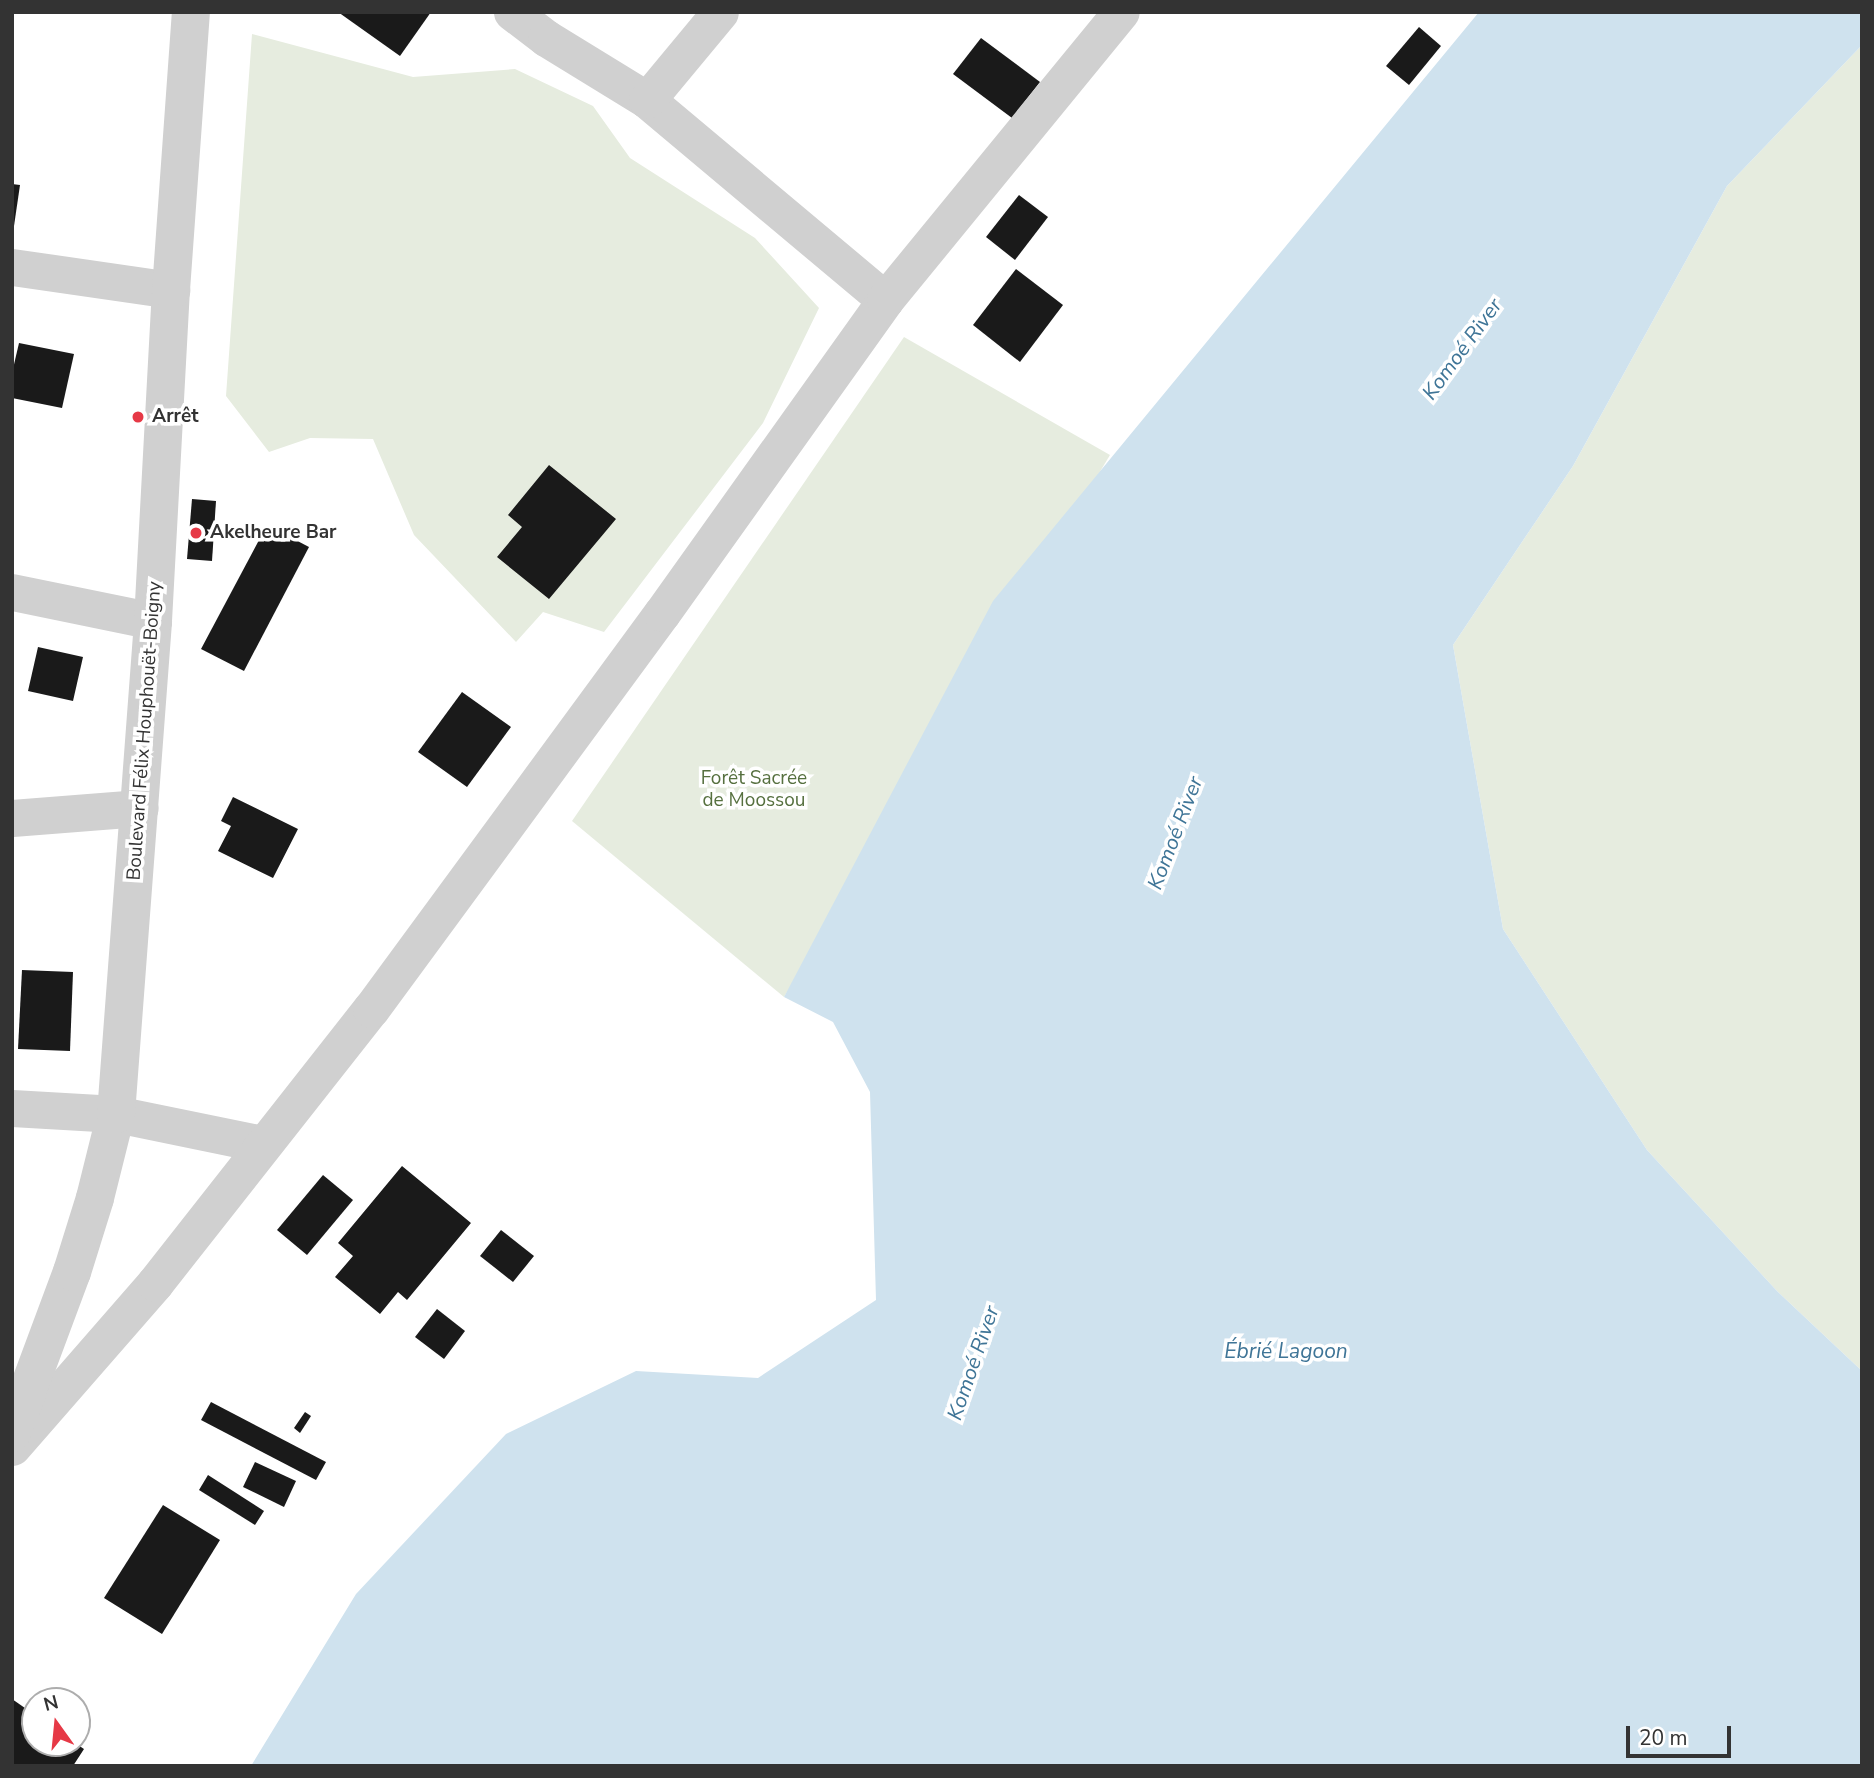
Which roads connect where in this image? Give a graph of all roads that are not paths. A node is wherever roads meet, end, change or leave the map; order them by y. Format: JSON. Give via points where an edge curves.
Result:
{"nodes":[{"id":1,"x":191,"y":12,"type":"edge"},
{"id":2,"x":512,"y":12,"type":"edge"},
{"id":3,"x":720,"y":12,"type":"edge"},
{"id":4,"x":1121,"y":12,"type":"edge"},
{"id":5,"x":647,"y":100,"type":"junction"},
{"id":6,"x":12,"y":267,"type":"edge"},
{"id":7,"x":171,"y":290,"type":"junction"},
{"id":8,"x":885,"y":300,"type":"junction"},
{"id":9,"x":12,"y":592,"type":"edge"},
{"id":10,"x":153,"y":621,"type":"junction"},
{"id":11,"x":140,"y":808,"type":"junction"},
{"id":12,"x":12,"y":818,"type":"edge"},
{"id":13,"x":12,"y":1108,"type":"edge"},
{"id":14,"x":116,"y":1114,"type":"junction"},
{"id":15,"x":262,"y":1144,"type":"junction"},
{"id":16,"x":12,"y":1433,"type":"edge"},
{"id":17,"x":12,"y":1447,"type":"edge"}],
"edges":[{"from":1,"to":7,"type":"street","name":"Boulevard Félix Houphouët-Boigny"},
{"from":2,"to":5,"type":"street"},
{"from":3,"to":5,"type":"street"},
{"from":4,"to":8,"type":"street"},
{"from":5,"to":8,"type":"street"},
{"from":6,"to":7,"type":"street"},
{"from":7,"to":10,"type":"street","name":"Boulevard Félix Houphouët-Boigny"},
{"from":8,"to":15,"type":"street","via":[[379,998]]},
{"from":9,"to":10,"type":"street"},
{"from":10,"to":11,"type":"street","name":"Boulevard Félix Houphouët-Boigny"},
{"from":11,"to":12,"type":"street"},
{"from":11,"to":14,"type":"street","name":"Boulevard Félix Houphouët-Boigny"},
{"from":13,"to":14,"type":"street"},
{"from":14,"to":15,"type":"street"},
{"from":14,"to":16,"type":"street","name":"Boulevard Félix Houphouët-Boigny","via":[[72,1272]]},
{"from":15,"to":17,"type":"street","via":[[155,1283]]}]}
